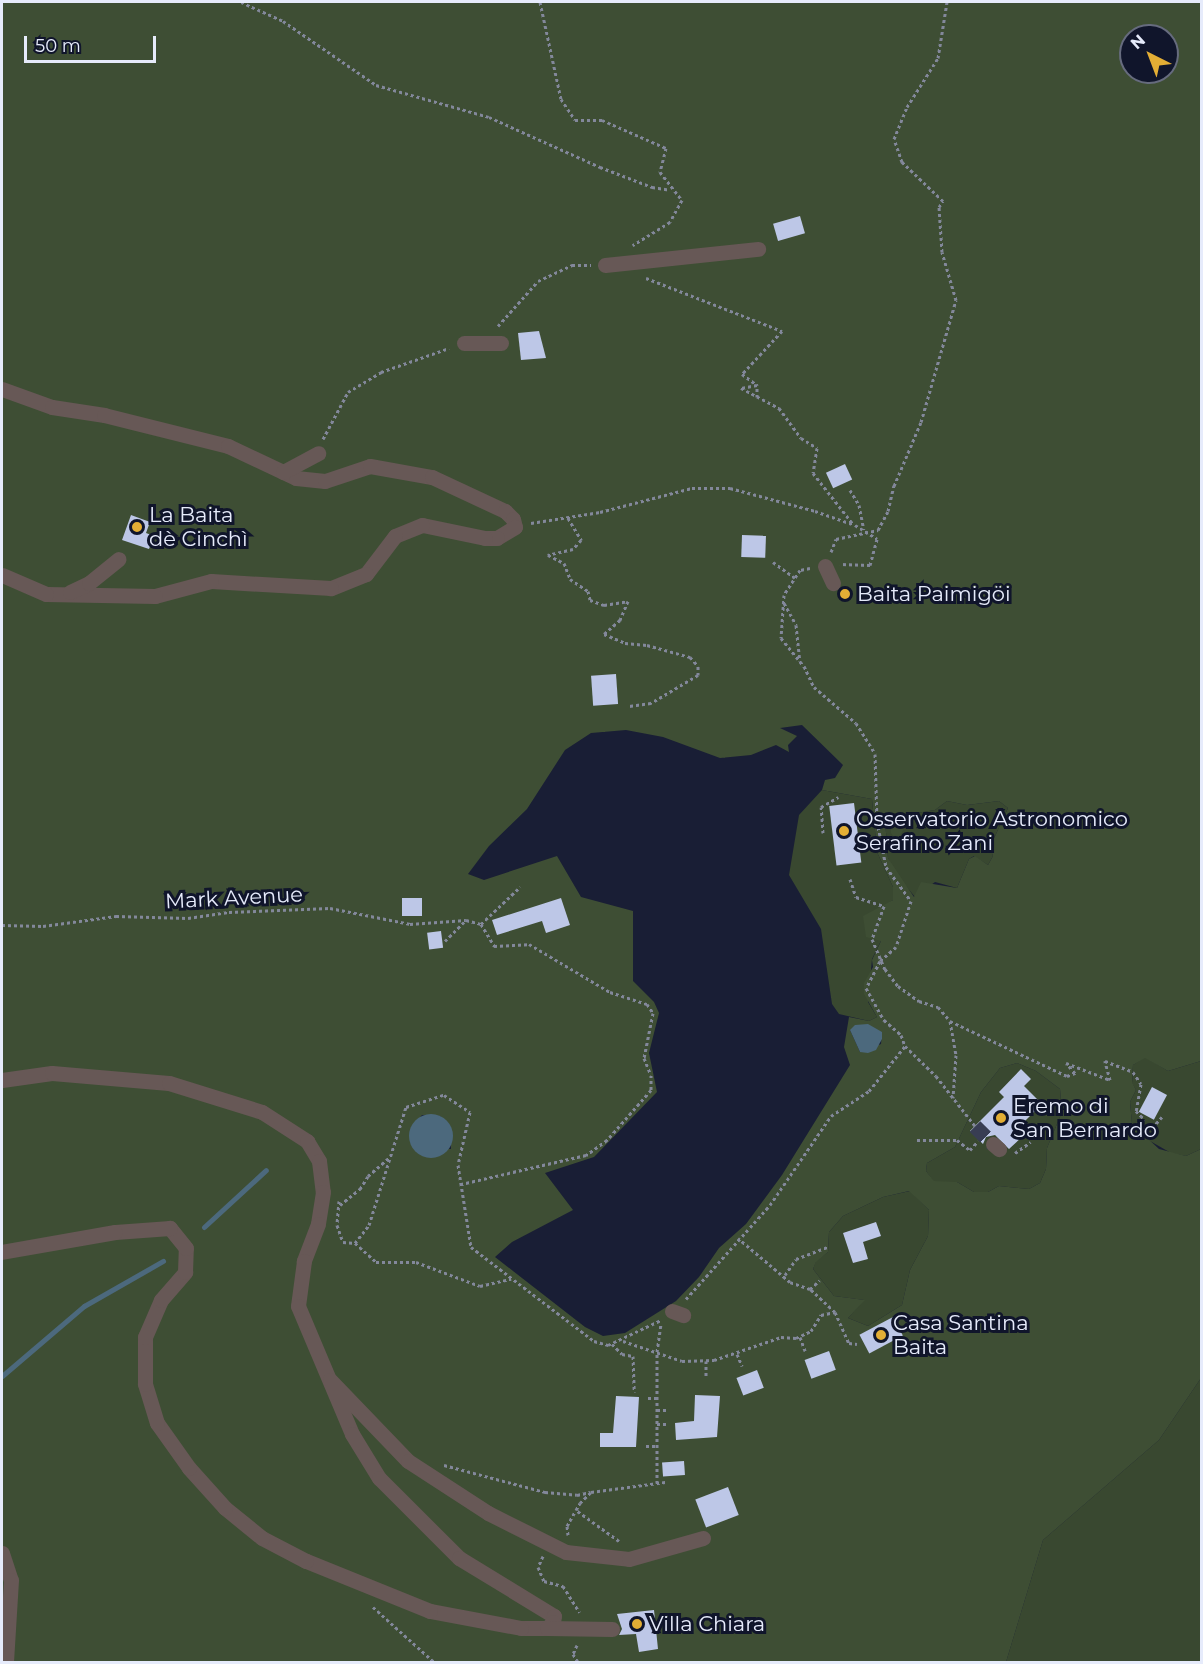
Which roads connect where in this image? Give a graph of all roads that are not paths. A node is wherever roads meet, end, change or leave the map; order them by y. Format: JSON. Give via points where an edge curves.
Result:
{"nodes":[{"id":1,"x":758,"y":249,"type":"dead end"},
{"id":2,"x":605,"y":265,"type":"dead end"},
{"id":3,"x":501,"y":343,"type":"dead end"},
{"id":4,"x":464,"y":344,"type":"dead end"},
{"id":5,"x":2,"y":389,"type":"edge"},
{"id":6,"x":318,"y":453,"type":"dead end"},
{"id":7,"x":283,"y":472,"type":"junction"},
{"id":8,"x":119,"y":559,"type":"dead end"},
{"id":9,"x":829,"y":565,"type":"road end"},
{"id":10,"x":2,"y":575,"type":"edge"},
{"id":11,"x":833,"y":583,"type":"dead end"},
{"id":12,"x":68,"y":594,"type":"junction"},
{"id":13,"x":2,"y":1080,"type":"edge"},
{"id":14,"x":2,"y":1252,"type":"edge"},
{"id":15,"x":325,"y":1376,"type":"junction"},
{"id":16,"x":703,"y":1538,"type":"dead end"},
{"id":17,"x":2,"y":1553,"type":"edge"},
{"id":18,"x":547,"y":1628,"type":"junction"},
{"id":19,"x":612,"y":1629,"type":"dead end"},
{"id":20,"x":6,"y":1662,"type":"edge"}],
"edges":[{"from":1,"to":2,"type":"street"},
{"from":3,"to":4,"type":"street"},
{"from":5,"to":7,"type":"street","via":[[52,407],[104,415],[228,446]]},
{"from":6,"to":7,"type":"street"},
{"from":7,"to":12,"type":"street","via":[[296,478],[325,481],[370,466],[432,477],[505,512],[515,527],[497,538],[485,538],[422,525],[395,536],[366,574],[331,588],[211,581],[155,596]]},
{"from":8,"to":12,"type":"street","via":[[89,584]]},
{"from":9,"to":11,"type":"street"},
{"from":10,"to":12,"type":"street","via":[[46,594]]},
{"from":13,"to":15,"type":"street","via":[[52,1073],[169,1083],[262,1113],[307,1141],[319,1161],[323,1192],[318,1224],[304,1261],[298,1306]]},
{"from":14,"to":18,"type":"street","via":[[115,1232],[170,1228],[186,1248],[185,1272],[161,1300],[145,1337],[145,1384],[157,1423],[189,1468],[225,1508],[262,1538],[306,1561],[430,1611],[521,1628]]},
{"from":15,"to":16,"type":"street","via":[[408,1461],[497,1518],[566,1552],[629,1559]]},
{"from":15,"to":18,"type":"street","via":[[352,1434],[379,1478],[459,1558],[554,1616]]},
{"from":17,"to":20,"type":"street","via":[[11,1580]]},
{"from":18,"to":19,"type":"street"}]}
